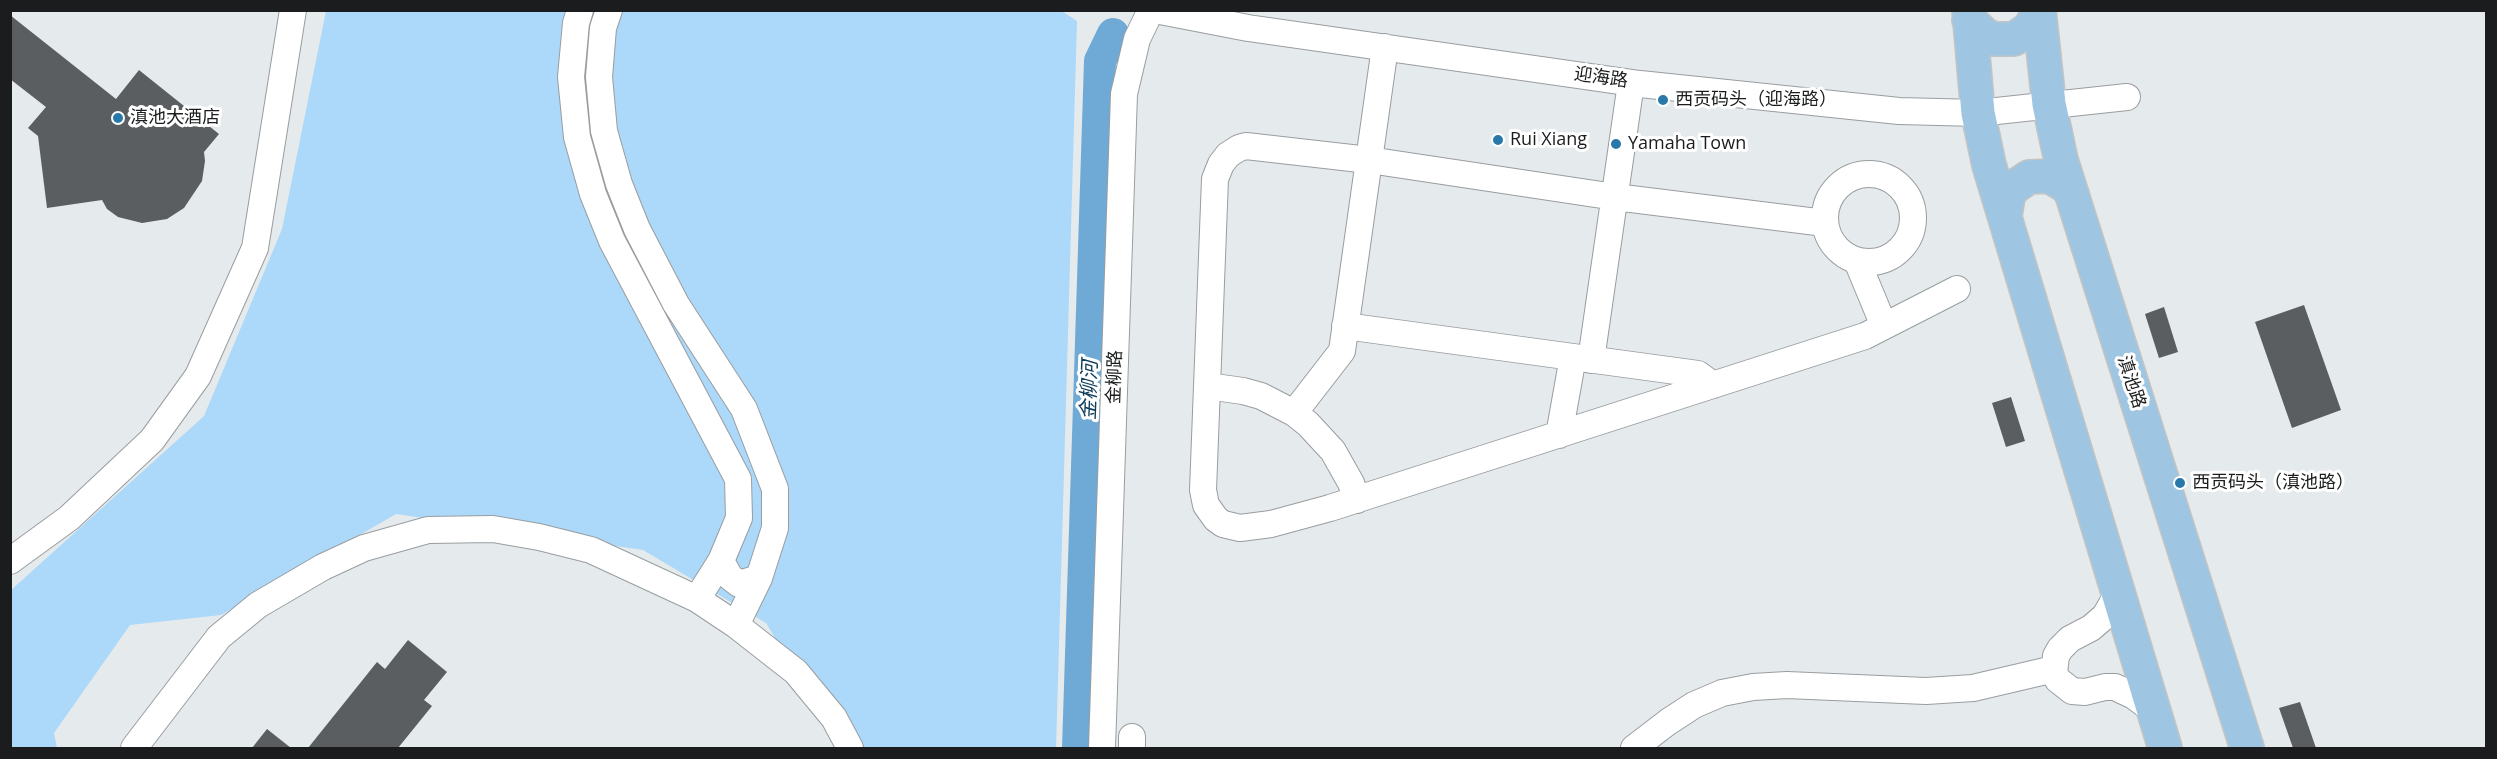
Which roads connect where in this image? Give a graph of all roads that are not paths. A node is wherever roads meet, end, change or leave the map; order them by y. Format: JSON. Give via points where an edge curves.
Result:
{"nodes":[{"id":1,"x":293,"y":10,"type":"edge"},
{"id":2,"x":580,"y":10,"type":"edge"},
{"id":3,"x":609,"y":10,"type":"edge"},
{"id":4,"x":1153,"y":10,"type":"edge"},
{"id":5,"x":2039,"y":11,"type":"edge"},
{"id":6,"x":1969,"y":15,"type":"edge"},
{"id":7,"x":1385,"y":47,"type":"junction"},
{"id":8,"x":1631,"y":83,"type":"junction"},
{"id":9,"x":2127,"y":97,"type":"dead end"},
{"id":10,"x":2049,"y":104,"type":"junction"},
{"id":11,"x":1978,"y":113,"type":"junction"},
{"id":12,"x":1369,"y":160,"type":"junction"},
{"id":13,"x":2072,"y":194,"type":"junction"},
{"id":14,"x":1615,"y":197,"type":"junction"},
{"id":15,"x":2005,"y":216,"type":"junction"},
{"id":16,"x":1826,"y":223,"type":"junction"},
{"id":17,"x":1857,"y":261,"type":"junction"},
{"id":18,"x":1957,"y":289,"type":"dead end"},
{"id":19,"x":1345,"y":326,"type":"junction"},
{"id":20,"x":1884,"y":326,"type":"junction"},
{"id":21,"x":1582,"y":358,"type":"junction"},
{"id":22,"x":1713,"y":385,"type":"junction"},
{"id":23,"x":1207,"y":386,"type":"junction"},
{"id":24,"x":1294,"y":413,"type":"junction"},
{"id":25,"x":1559,"y":435,"type":"junction"},
{"id":26,"x":1357,"y":500,"type":"junction"},
{"id":27,"x":10,"y":561,"type":"edge"},
{"id":28,"x":721,"y":561,"type":"junction"},
{"id":29,"x":759,"y":578,"type":"junction"},
{"id":30,"x":2118,"y":586,"type":"junction"},
{"id":31,"x":697,"y":599,"type":"junction"},
{"id":32,"x":736,"y":625,"type":"junction"},
{"id":33,"x":2054,"y":669,"type":"junction"},
{"id":34,"x":2154,"y":711,"type":"junction"},
{"id":35,"x":134,"y":748,"type":"edge"},
{"id":36,"x":850,"y":748,"type":"edge"},
{"id":37,"x":1102,"y":748,"type":"edge"},
{"id":38,"x":1634,"y":748,"type":"edge"},
{"id":39,"x":2165,"y":748,"type":"edge"},
{"id":40,"x":2247,"y":748,"type":"edge"}],
"edges":[{"from":1,"to":27,"type":"street","via":[[255,248],[198,376],[152,440],[69,518]]},
{"from":2,"to":28,"type":"street","via":[[571,77],[577,137],[593,194],[612,241],[738,479],[739,518]]},
{"from":3,"to":29,"type":"street","via":[[603,28],[599,77],[604,131],[619,184],[637,229],[676,304],[744,409],[775,489],[775,528]]},
{"from":4,"to":7,"type":"street","name":"迎海路"},
{"from":4,"to":37,"type":"street","name":"金柳路","via":[[1137,39],[1124,94]]},
{"from":5,"to":6,"type":"main road","via":[[2023,35],[2004,40],[1985,35]]},
{"from":5,"to":10,"type":"main road","name":"滇池路"},
{"from":6,"to":11,"type":"main road"},
{"from":7,"to":8,"type":"street","name":"迎海路"},
{"from":7,"to":12,"type":"street"},
{"from":8,"to":11,"type":"street","name":"迎海路","via":[[1899,111]]},
{"from":8,"to":14,"type":"street"},
{"from":9,"to":10,"type":"street","name":"迎海路"},
{"from":10,"to":11,"type":"street","name":"迎海路"},
{"from":10,"to":13,"type":"main road","name":"滇池路"},
{"from":11,"to":15,"type":"main road"},
{"from":12,"to":14,"type":"street"},
{"from":12,"to":19,"type":"street"},
{"from":12,"to":23,"type":"street","via":[[1246,146],[1233,151],[1221,164],[1215,179]]},
{"from":13,"to":15,"type":"main road","via":[[2049,176],[2029,177],[2008,196]]},
{"from":13,"to":40,"type":"main road","name":"滇池路"},
{"from":14,"to":16,"type":"street"},
{"from":14,"to":21,"type":"street"},
{"from":15,"to":30,"type":"main road"},
{"from":16,"to":17,"type":"street","via":[[1832,242]]},
{"from":16,"to":17,"type":"street","via":[[1829,201],[1841,184],[1850,179],[1871,174],[1900,187],[1911,205],[1910,236],[1888,258]]},
{"from":17,"to":20,"type":"street"},
{"from":18,"to":20,"type":"street"},
{"from":19,"to":21,"type":"street"},
{"from":19,"to":24,"type":"street","via":[[1342,351]]},
{"from":20,"to":22,"type":"street"},
{"from":21,"to":22,"type":"street","via":[[1698,375]]},
{"from":21,"to":25,"type":"street"},
{"from":22,"to":25,"type":"street"},
{"from":23,"to":24,"type":"street","via":[[1261,396]]},
{"from":23,"to":26,"type":"street","via":[[1203,490],[1206,505],[1216,519],[1231,527],[1248,529]]},
{"from":24,"to":26,"type":"street","via":[[1333,451]]},
{"from":25,"to":26,"type":"street"},
{"from":28,"to":29,"type":"street","via":[[730,578],[739,584]]},
{"from":28,"to":31,"type":"street"},
{"from":29,"to":32,"type":"street"},
{"from":30,"to":33,"type":"street","via":[[2105,616],[2064,644]]},
{"from":30,"to":34,"type":"main road"},
{"from":31,"to":32,"type":"street"},
{"from":31,"to":35,"type":"street","via":[[591,550],[493,529],[428,530],[364,548],[258,604],[219,637]]},
{"from":32,"to":36,"type":"street","via":[[796,672],[834,718]]},
{"from":33,"to":34,"type":"street","via":[[2058,680],[2072,691],[2115,687]]},
{"from":33,"to":38,"type":"street","via":[[1961,689],[1753,687],[1722,693],[1694,705]]},
{"from":34,"to":39,"type":"main road"}]}
